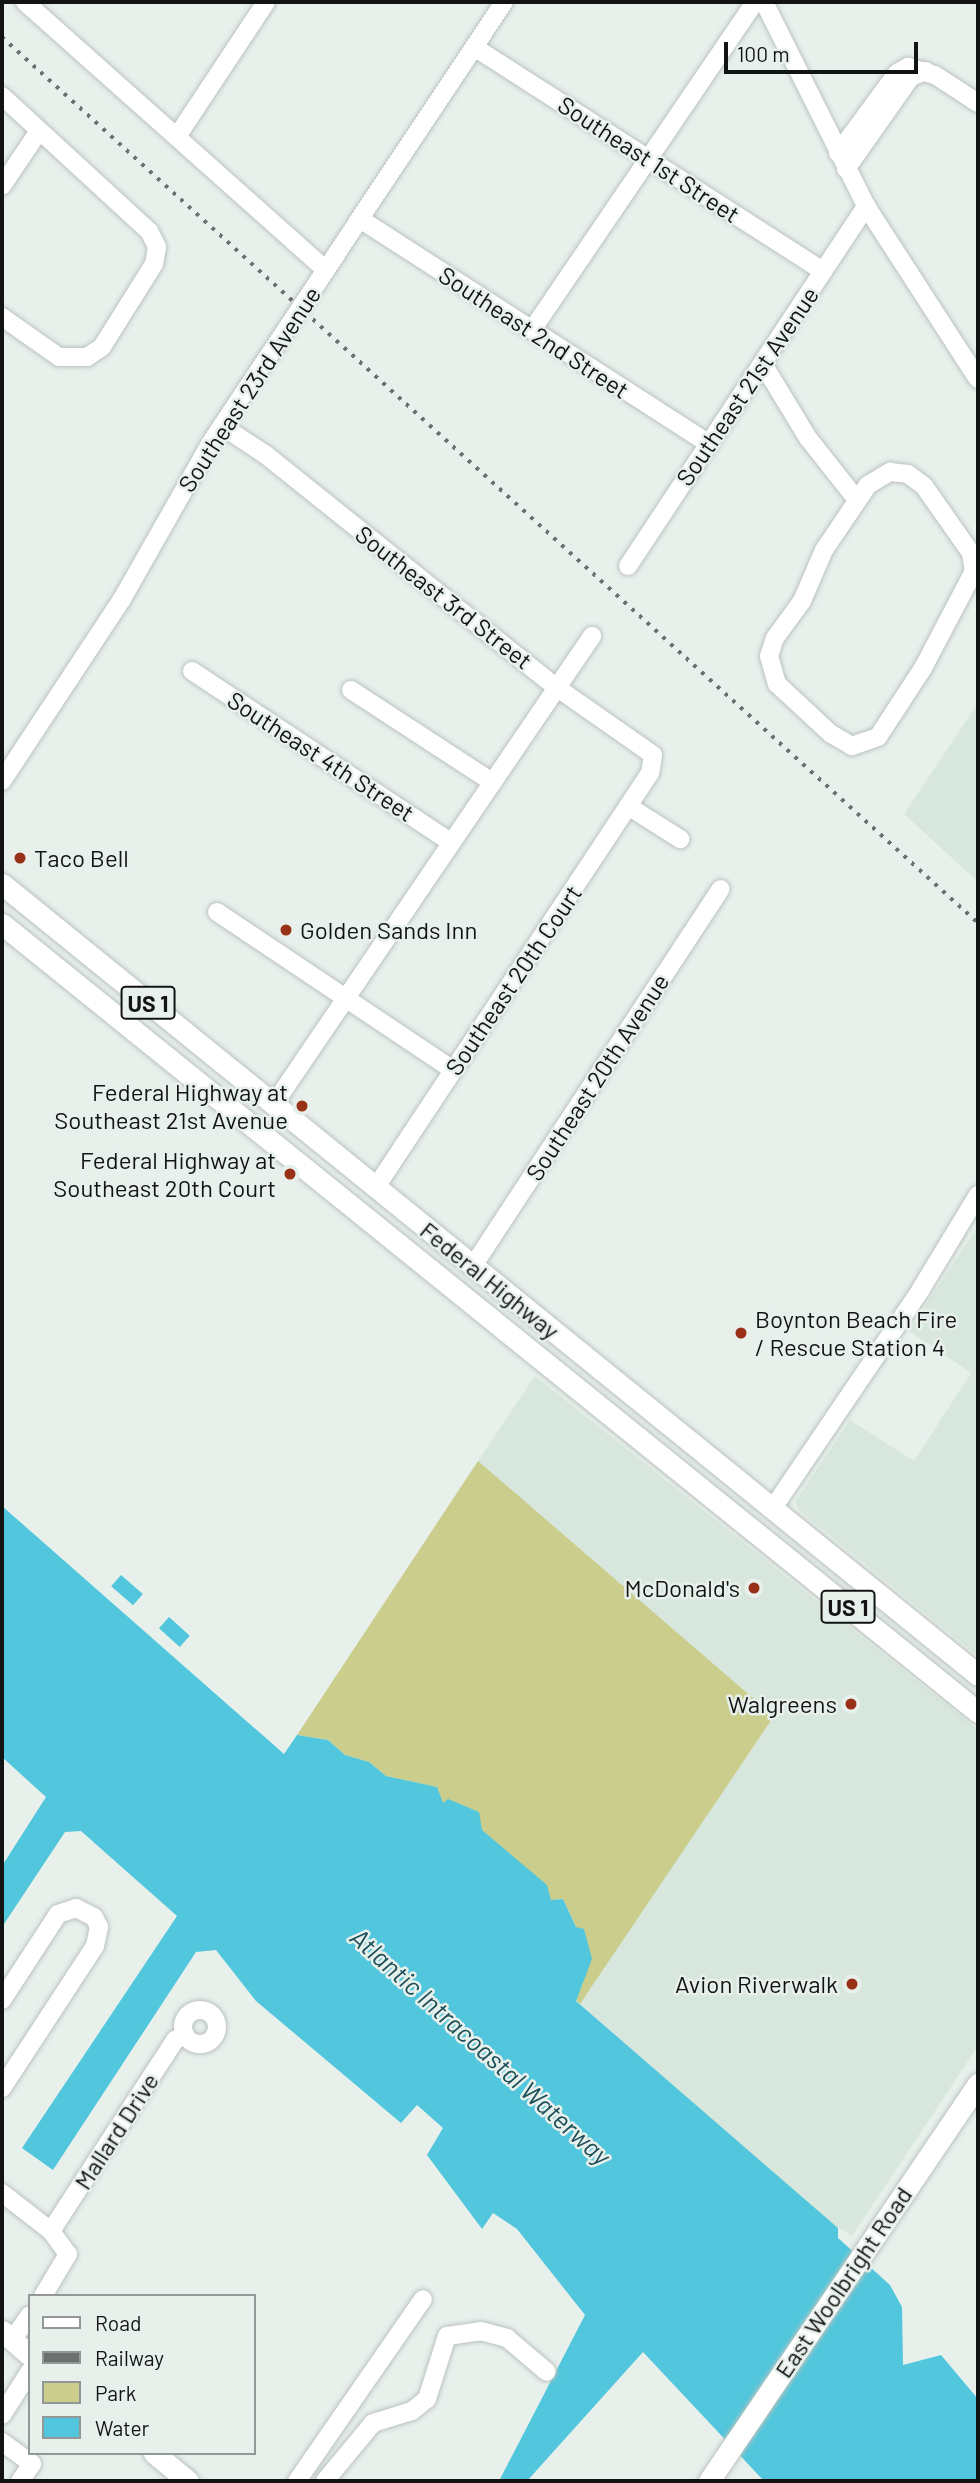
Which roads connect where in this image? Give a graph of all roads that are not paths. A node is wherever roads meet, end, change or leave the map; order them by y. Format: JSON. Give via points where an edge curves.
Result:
{"nodes":[{"id":1,"x":27,"y":2,"type":"edge"},
{"id":2,"x":266,"y":2,"type":"edge"},
{"id":3,"x":504,"y":2,"type":"edge"},
{"id":4,"x":755,"y":2,"type":"edge"},
{"id":5,"x":764,"y":2,"type":"edge"},
{"id":6,"x":474,"y":47,"type":"junction"},
{"id":7,"x":2,"y":96,"type":"edge"},
{"id":8,"x":978,"y":103,"type":"edge"},
{"id":9,"x":39,"y":131,"type":"junction"},
{"id":10,"x":178,"y":135,"type":"junction"},
{"id":11,"x":648,"y":159,"type":"junction"},
{"id":12,"x":842,"y":161,"type":"junction"},
{"id":13,"x":2,"y":186,"type":"edge"},
{"id":14,"x":866,"y":206,"type":"junction"},
{"id":15,"x":360,"y":219,"type":"junction"},
{"id":16,"x":326,"y":270,"type":"junction"},
{"id":17,"x":823,"y":271,"type":"junction"},
{"id":18,"x":2,"y":317,"type":"edge"},
{"id":19,"x":532,"y":330,"type":"junction"},
{"id":20,"x":763,"y":364,"type":"junction"},
{"id":21,"x":978,"y":379,"type":"edge"},
{"id":22,"x":222,"y":426,"type":"junction"},
{"id":23,"x":709,"y":444,"type":"junction"},
{"id":24,"x":857,"y":500,"type":"junction"},
{"id":25,"x":628,"y":566,"type":"dead end"},
{"id":26,"x":592,"y":636,"type":"dead end"},
{"id":27,"x":192,"y":671,"type":"dead end"},
{"id":28,"x":556,"y":687,"type":"junction"},
{"id":29,"x":351,"y":691,"type":"dead end"},
{"id":30,"x":650,"y":773,"type":"joint"},
{"id":31,"x":2,"y":781,"type":"edge"},
{"id":32,"x":492,"y":782,"type":"junction"},
{"id":33,"x":628,"y":806,"type":"junction"},
{"id":34,"x":680,"y":839,"type":"dead end"},
{"id":35,"x":450,"y":842,"type":"junction"},
{"id":36,"x":2,"y":884,"type":"edge"},
{"id":37,"x":721,"y":889,"type":"dead end"},
{"id":38,"x":217,"y":912,"type":"dead end"},
{"id":39,"x":2,"y":924,"type":"edge"},
{"id":40,"x":349,"y":998,"type":"junction"},
{"id":41,"x":141,"y":1037,"type":"junction"},
{"id":42,"x":453,"y":1070,"type":"junction"},
{"id":43,"x":274,"y":1104,"type":"junction"},
{"id":44,"x":295,"y":1121,"type":"junction"},
{"id":45,"x":263,"y":1133,"type":"junction"},
{"id":46,"x":376,"y":1187,"type":"junction"},
{"id":47,"x":978,"y":1195,"type":"edge"},
{"id":48,"x":473,"y":1265,"type":"junction"},
{"id":49,"x":773,"y":1508,"type":"junction"},
{"id":50,"x":730,"y":1511,"type":"junction"},
{"id":51,"x":790,"y":1522,"type":"junction"},
{"id":52,"x":753,"y":1530,"type":"junction"},
{"id":53,"x":978,"y":1675,"type":"edge"},
{"id":54,"x":978,"y":1712,"type":"edge"},
{"id":55,"x":2,"y":2000,"type":"edge"},
{"id":56,"x":185,"y":2035,"type":"dead end"},
{"id":57,"x":978,"y":2084,"type":"edge"},
{"id":58,"x":2,"y":2088,"type":"edge"},
{"id":59,"x":2,"y":2193,"type":"edge"},
{"id":60,"x":51,"y":2231,"type":"junction"},
{"id":61,"x":44,"y":2294,"type":"edge"},
{"id":62,"x":422,"y":2299,"type":"dead end"},
{"id":63,"x":28,"y":2318,"type":"edge"},
{"id":64,"x":7,"y":2335,"type":"edge"},
{"id":65,"x":28,"y":2353,"type":"edge"},
{"id":66,"x":547,"y":2372,"type":"dead end"},
{"id":67,"x":28,"y":2374,"type":"edge"},
{"id":68,"x":2,"y":2415,"type":"edge"},
{"id":69,"x":2,"y":2442,"type":"edge"},
{"id":70,"x":156,"y":2455,"type":"edge"},
{"id":71,"x":713,"y":2476,"type":"edge"},
{"id":72,"x":179,"y":2478,"type":"edge"},
{"id":73,"x":20,"y":2481,"type":"edge"},
{"id":74,"x":298,"y":2481,"type":"edge"},
{"id":75,"x":325,"y":2481,"type":"edge"}],
"edges":[{"from":1,"to":10,"type":"street"},
{"from":2,"to":10,"type":"street"},
{"from":3,"to":6,"type":"street","name":"Southeast 23rd Avenue"},
{"from":4,"to":11,"type":"street"},
{"from":5,"to":12,"type":"street"},
{"from":6,"to":11,"type":"street","name":"Southeast 1st Street"},
{"from":6,"to":15,"type":"street","name":"Southeast 23rd Avenue"},
{"from":7,"to":9,"type":"street"},
{"from":8,"to":12,"type":"street","via":[[926,71],[911,77]]},
{"from":9,"to":13,"type":"street"},
{"from":9,"to":18,"type":"street","via":[[149,231],[157,247],[154,264],[102,347],[78,359],[51,352]]},
{"from":10,"to":16,"type":"street"},
{"from":11,"to":17,"type":"street","name":"Southeast 1st Street"},
{"from":11,"to":19,"type":"street"},
{"from":12,"to":14,"type":"street"},
{"from":14,"to":17,"type":"street","name":"Southeast 21st Avenue"},
{"from":14,"to":21,"type":"street"},
{"from":15,"to":16,"type":"street","name":"Southeast 23rd Avenue"},
{"from":15,"to":19,"type":"street","name":"Southeast 2nd Street"},
{"from":16,"to":22,"type":"street","name":"Southeast 23rd Avenue"},
{"from":17,"to":20,"type":"street","name":"Southeast 21st Avenue"},
{"from":19,"to":23,"type":"street","name":"Southeast 2nd Street"},
{"from":20,"to":23,"type":"street","name":"Southeast 21st Avenue"},
{"from":20,"to":24,"type":"street","via":[[807,438]]},
{"from":22,"to":28,"type":"street","name":"Southeast 3rd Street","via":[[266,455]]},
{"from":22,"to":31,"type":"street","name":"Southeast 23rd Avenue","via":[[122,599]]},
{"from":23,"to":25,"type":"street","name":"Southeast 21st Avenue"},
{"from":24,"to":24,"type":"street","via":[[882,474],[900,472],[916,478],[971,553],[974,571],[923,668],[878,737],[852,746],[831,734],[777,684],[769,656],[775,638],[802,601],[824,550]]},
{"from":26,"to":28,"type":"street"},
{"from":27,"to":35,"type":"street","name":"Southeast 4th Street"},
{"from":28,"to":30,"type":"street","name":"Southeast 3rd Street","via":[[653,755]]},
{"from":28,"to":32,"type":"street"},
{"from":29,"to":32,"type":"street"},
{"from":30,"to":33,"type":"street","name":"Southeast 20th Court"},
{"from":32,"to":35,"type":"street"},
{"from":33,"to":34,"type":"street"},
{"from":33,"to":42,"type":"street","name":"Southeast 20th Court"},
{"from":35,"to":40,"type":"street"},
{"from":36,"to":43,"type":"main road","name":"Federal Highway","number":"US 1"},
{"from":37,"to":48,"type":"street","name":"Southeast 20th Avenue"},
{"from":38,"to":40,"type":"street"},
{"from":39,"to":41,"type":"main road","name":"Federal Highway","number":"US 1"},
{"from":40,"to":42,"type":"street"},
{"from":40,"to":43,"type":"street"},
{"from":41,"to":43,"type":"main road","via":[[172,1050],[245,1108]]},
{"from":41,"to":45,"type":"main road","name":"Federal Highway","number":"US 1"},
{"from":42,"to":46,"type":"street","name":"Southeast 20th Court"},
{"from":43,"to":44,"type":"main road","name":"Federal Highway","number":"US 1"},
{"from":44,"to":45,"type":"main road"},
{"from":44,"to":46,"type":"main road","name":"Federal Highway","number":"US 1"},
{"from":45,"to":50,"type":"main road","name":"Federal Highway","number":"US 1"},
{"from":46,"to":48,"type":"main road","name":"Federal Highway","number":"US 1"},
{"from":47,"to":49,"type":"street","via":[[915,1298]]},
{"from":48,"to":49,"type":"main road","name":"Federal Highway","number":"US 1"},
{"from":49,"to":50,"type":"main road"},
{"from":49,"to":51,"type":"main road","name":"Federal Highway","number":"US 1"},
{"from":50,"to":52,"type":"main road","name":"Federal Highway","number":"US 1"},
{"from":51,"to":52,"type":"main road"},
{"from":51,"to":53,"type":"main road","name":"Federal Highway","number":"US 1"},
{"from":52,"to":54,"type":"main road","name":"Federal Highway","number":"US 1"},
{"from":55,"to":58,"type":"street","via":[[53,1921],[66,1909],[76,1908],[94,1917],[99,1936]]},
{"from":56,"to":60,"type":"street","name":"Mallard Drive","via":[[175,2040]]},
{"from":57,"to":71,"type":"main road","name":"East Woolbright Road"},
{"from":59,"to":60,"type":"street"},
{"from":60,"to":61,"type":"street","via":[[68,2254]]},
{"from":62,"to":74,"type":"street"},
{"from":63,"to":64,"type":"street"},
{"from":64,"to":65,"type":"main road"},
{"from":66,"to":75,"type":"street","via":[[507,2339],[481,2331],[447,2336],[427,2399],[412,2411],[373,2423]]},
{"from":67,"to":68,"type":"street"},
{"from":69,"to":73,"type":"street","via":[[32,2464]]},
{"from":70,"to":72,"type":"main road"}]}
